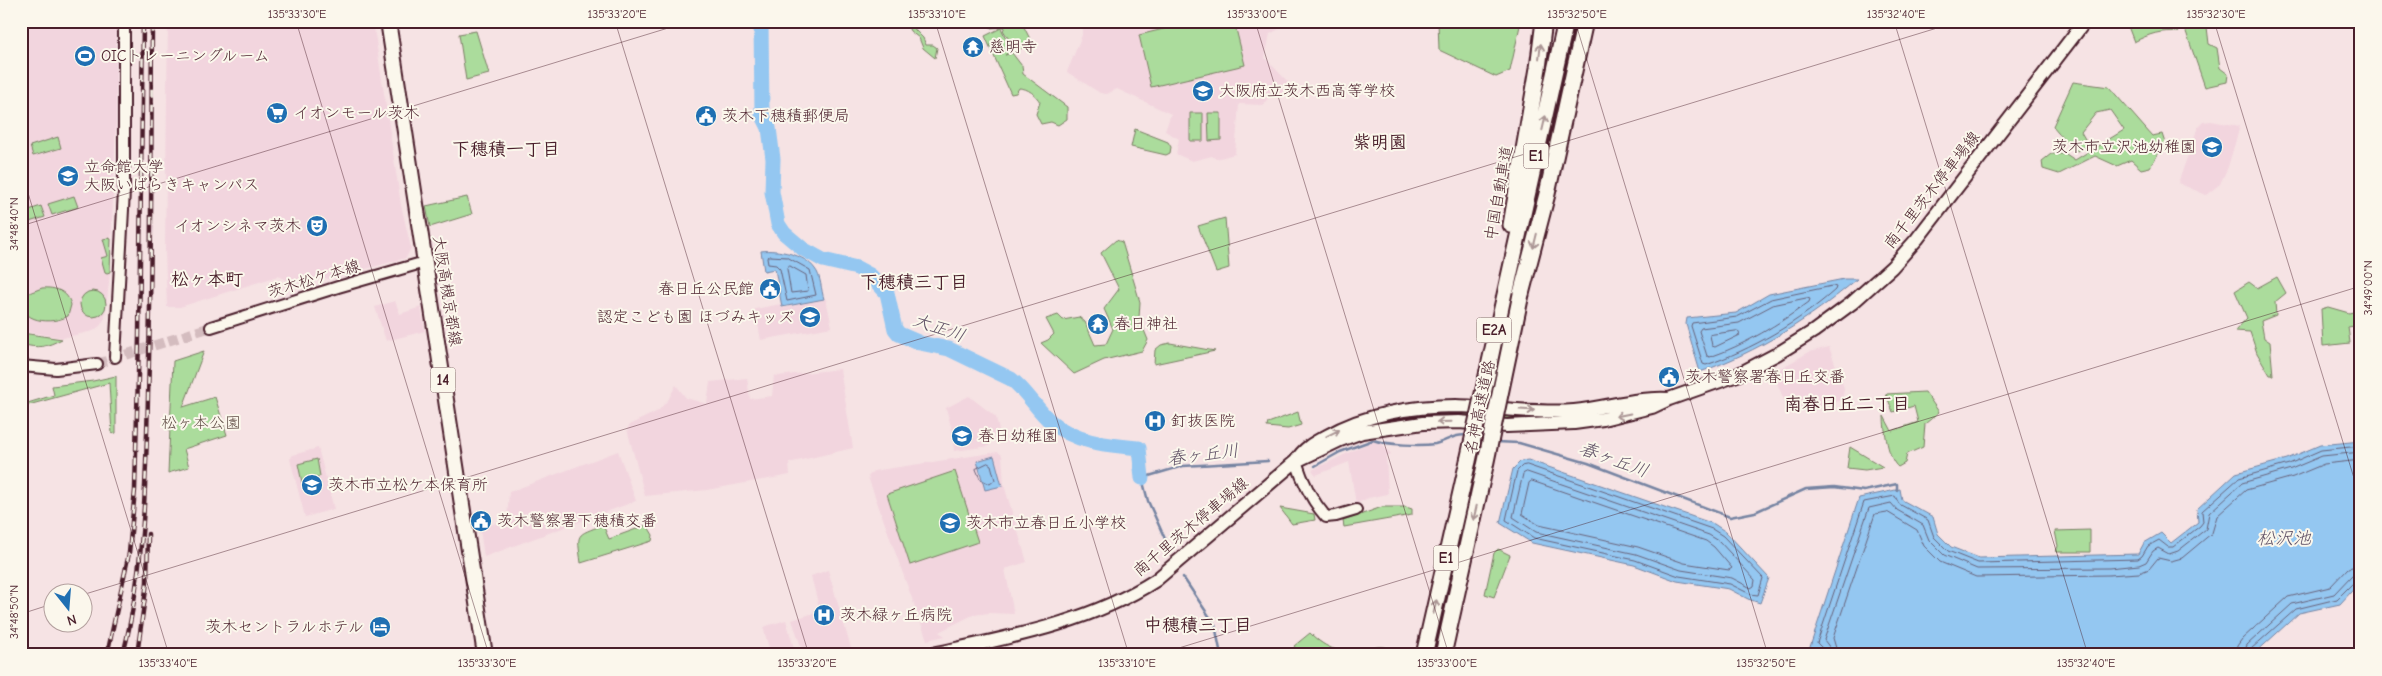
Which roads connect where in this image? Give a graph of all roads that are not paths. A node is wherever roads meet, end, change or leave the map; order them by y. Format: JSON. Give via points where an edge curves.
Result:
{"nodes":[{"id":1,"x":124,"y":21,"type":"edge"},
{"id":2,"x":388,"y":21,"type":"edge"},
{"id":3,"x":1544,"y":21,"type":"edge"},
{"id":4,"x":1566,"y":21,"type":"edge"},
{"id":5,"x":1587,"y":21,"type":"edge"},
{"id":6,"x":2085,"y":21,"type":"edge"},
{"id":7,"x":425,"y":262,"type":"junction"},
{"id":8,"x":1503,"y":289,"type":"junction"},
{"id":9,"x":212,"y":327,"type":"tunnel mouth"},
{"id":10,"x":114,"y":342,"type":"junction"},
{"id":11,"x":104,"y":348,"type":"dead end"},
{"id":12,"x":115,"y":357,"type":"dead end"},
{"id":13,"x":97,"y":364,"type":"tunnel mouth"},
{"id":14,"x":21,"y":366,"type":"edge"},
{"id":15,"x":1488,"y":371,"type":"joint"},
{"id":16,"x":1296,"y":461,"type":"junction"},
{"id":17,"x":1356,"y":510,"type":"dead end"},
{"id":18,"x":485,"y":655,"type":"edge"},
{"id":19,"x":928,"y":655,"type":"edge"},
{"id":20,"x":1424,"y":655,"type":"edge"},
{"id":21,"x":1443,"y":655,"type":"edge"}],
"edges":[{"from":1,"to":10,"type":"street","via":[[124,191]]},
{"from":2,"to":7,"type":"main road","name":"大阪高槻京都線","number":"14"},
{"from":8,"to":3,"type":"highway","name":"中国自動車道","number":"E2A","one_way":true},
{"from":8,"to":4,"type":"highway","number":"E1","one_way":true},
{"from":5,"to":21,"type":"highway","name":"名神高速道路","number":"E1","one_way":true,"bridge":true,"via":[[1521,294]]},
{"from":6,"to":16,"type":"main road","name":"南千里茨木停車場線","via":[[1917,239],[1878,279],[1829,320],[1777,354],[1737,375],[1634,412],[1574,423],[1507,426],[1459,422],[1385,428],[1348,438]]},
{"from":7,"to":9,"type":"street","name":"茨木松ケ本線"},
{"from":7,"to":18,"type":"main road","name":"大阪高槻京都線","number":"14"},
{"from":8,"to":15,"type":"highway","name":"中国自動車道","number":"E2A"},
{"from":10,"to":11,"type":"street"},
{"from":10,"to":12,"type":"street"},
{"from":13,"to":14,"type":"street","via":[[56,369]]},
{"from":20,"to":15,"type":"highway","name":"名神高速道路","number":"E1","one_way":true,"bridge":true},
{"from":16,"to":17,"type":"street","via":[[1326,517]]},
{"from":16,"to":19,"type":"main road","name":"南千里茨木停車場線","via":[[1156,580],[1131,596],[1092,614]]}]}
